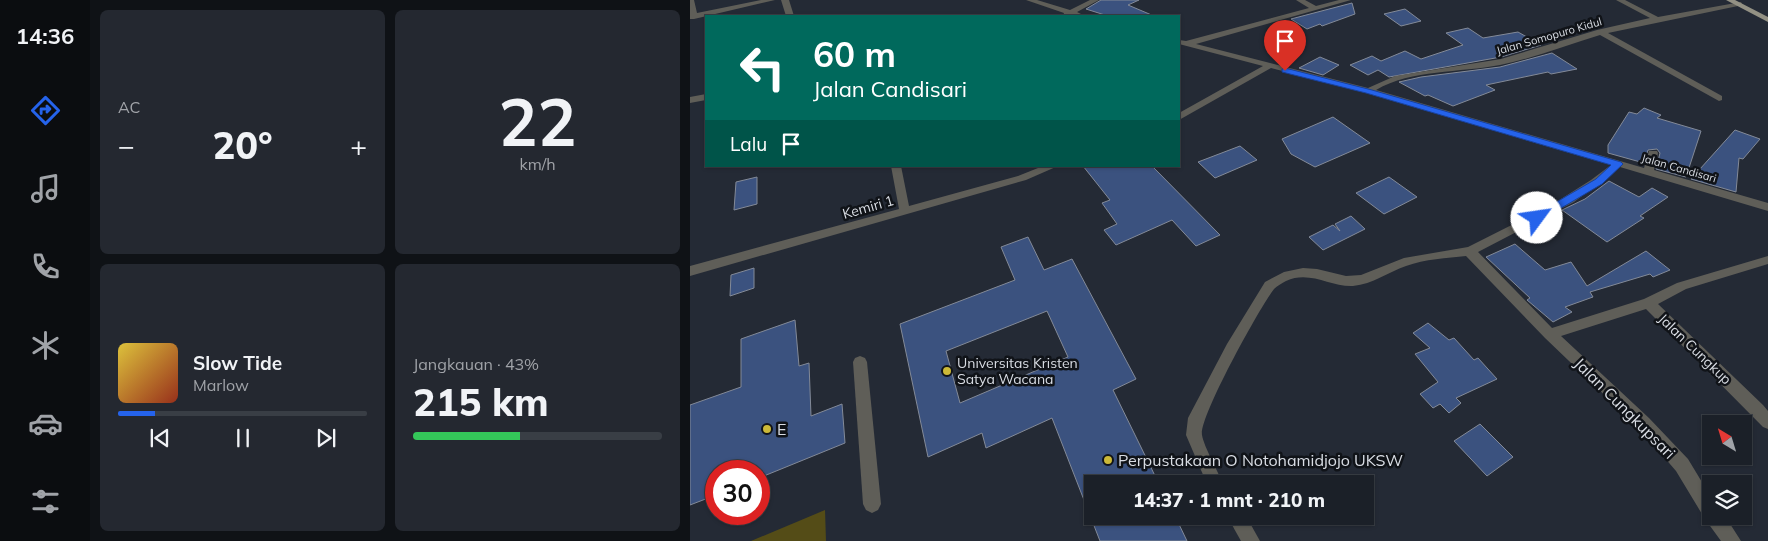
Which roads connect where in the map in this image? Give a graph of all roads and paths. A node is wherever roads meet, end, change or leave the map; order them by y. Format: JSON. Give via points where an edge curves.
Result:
{"nodes":[{"id":1,"x":690,"y":0,"type":"edge"},
{"id":2,"x":772,"y":0,"type":"edge"},
{"id":3,"x":785,"y":0,"type":"edge"},
{"id":4,"x":1030,"y":0,"type":"edge"},
{"id":5,"x":1095,"y":0,"type":"edge"},
{"id":6,"x":1300,"y":0,"type":"edge"},
{"id":7,"x":1347,"y":0,"type":"edge"},
{"id":8,"x":1620,"y":0,"type":"edge"},
{"id":9,"x":1734,"y":2,"type":"edge"},
{"id":10,"x":1316,"y":8,"type":"junction"},
{"id":11,"x":1070,"y":13,"type":"junction"},
{"id":12,"x":790,"y":15,"type":"edge"},
{"id":13,"x":1064,"y":15,"type":"edge"},
{"id":14,"x":1077,"y":15,"type":"edge"},
{"id":15,"x":692,"y":17,"type":"edge"},
{"id":16,"x":1659,"y":20,"type":"junction"},
{"id":17,"x":1768,"y":20,"type":"edge"},
{"id":18,"x":1600,"y":32,"type":"junction"},
{"id":19,"x":1182,"y":43,"type":"edge"},
{"id":20,"x":1268,"y":67,"type":"junction"},
{"id":21,"x":1369,"y":91,"type":"junction"},
{"id":22,"x":705,"y":97,"type":"edge"},
{"id":23,"x":1719,"y":98,"type":"dead end"},
{"id":24,"x":690,"y":100,"type":"edge"},
{"id":25,"x":1180,"y":116,"type":"edge"},
{"id":26,"x":1653,"y":153,"type":"dead end"},
{"id":27,"x":1618,"y":164,"type":"junction"},
{"id":28,"x":896,"y":167,"type":"edge"},
{"id":29,"x":1050,"y":167,"type":"edge"},
{"id":30,"x":1648,"y":172,"type":"junction"},
{"id":31,"x":1768,"y":207,"type":"edge"},
{"id":32,"x":905,"y":212,"type":"junction"},
{"id":33,"x":1469,"y":251,"type":"junction"},
{"id":34,"x":1768,"y":260,"type":"edge"},
{"id":35,"x":690,"y":271,"type":"edge"},
{"id":36,"x":1648,"y":303,"type":"junction"},
{"id":37,"x":1550,"y":334,"type":"junction"},
{"id":38,"x":860,"y":362,"type":"dead end"},
{"id":39,"x":1768,"y":422,"type":"edge"},
{"id":40,"x":1211,"y":475,"type":"edge"},
{"id":41,"x":1702,"y":497,"type":"edge"},
{"id":42,"x":872,"y":504,"type":"dead end"},
{"id":43,"x":1241,"y":525,"type":"edge"},
{"id":44,"x":1720,"y":525,"type":"edge"},
{"id":45,"x":1251,"y":541,"type":"edge"},
{"id":46,"x":1732,"y":541,"type":"edge"}],
"edges":[{"from":1,"to":15,"type":"street"},
{"from":2,"to":15,"type":"street"},
{"from":3,"to":12,"type":"street"},
{"from":4,"to":11,"type":"street"},
{"from":5,"to":11,"type":"street"},
{"from":6,"to":10,"type":"street"},
{"from":7,"to":10,"type":"street"},
{"from":8,"to":16,"type":"street"},
{"from":9,"to":16,"type":"street","name":"Jalan Somopuro Kidul"},
{"from":9,"to":17,"type":"main road"},
{"from":10,"to":19,"type":"street"},
{"from":11,"to":13,"type":"street"},
{"from":11,"to":14,"type":"street"},
{"from":16,"to":18,"type":"street","name":"Jalan Somopuro Kidul"},
{"from":18,"to":21,"type":"street","name":"Jalan Somopuro Kidul","via":[[1499,62],[1390,81]]},
{"from":18,"to":23,"type":"street"},
{"from":19,"to":20,"type":"street","name":"Jalan Candisari"},
{"from":20,"to":21,"type":"street","name":"Jalan Candisari"},
{"from":20,"to":25,"type":"street"},
{"from":21,"to":27,"type":"street","name":"Jalan Candisari"},
{"from":22,"to":24,"type":"street"},
{"from":26,"to":30,"type":"street"},
{"from":27,"to":30,"type":"street","name":"Jalan Candisari"},
{"from":27,"to":33,"type":"street","via":[[1599,182],[1537,218]]},
{"from":28,"to":32,"type":"street"},
{"from":29,"to":32,"type":"street","name":"Kemiri 1"},
{"from":30,"to":31,"type":"street","name":"Jalan Candisari"},
{"from":32,"to":35,"type":"street","name":"Kemiri 1"},
{"from":33,"to":37,"type":"street","name":"Jalan Cungkupsari"},
{"from":33,"to":40,"type":"street","via":[[1404,262],[1371,278],[1353,281],[1310,272],[1278,278],[1270,285],[1232,348],[1196,418],[1194,435]]},
{"from":34,"to":36,"type":"street","name":"Jalan Cungkup","via":[[1682,286]]},
{"from":36,"to":37,"type":"street"},
{"from":36,"to":39,"type":"street","name":"Jalan Cungkup"},
{"from":37,"to":41,"type":"street","name":"Jalan Cungkupsari","via":[[1664,445],[1682,465]]},
{"from":38,"to":42,"type":"street"},
{"from":43,"to":45,"type":"street"},
{"from":44,"to":46,"type":"street"}]}
